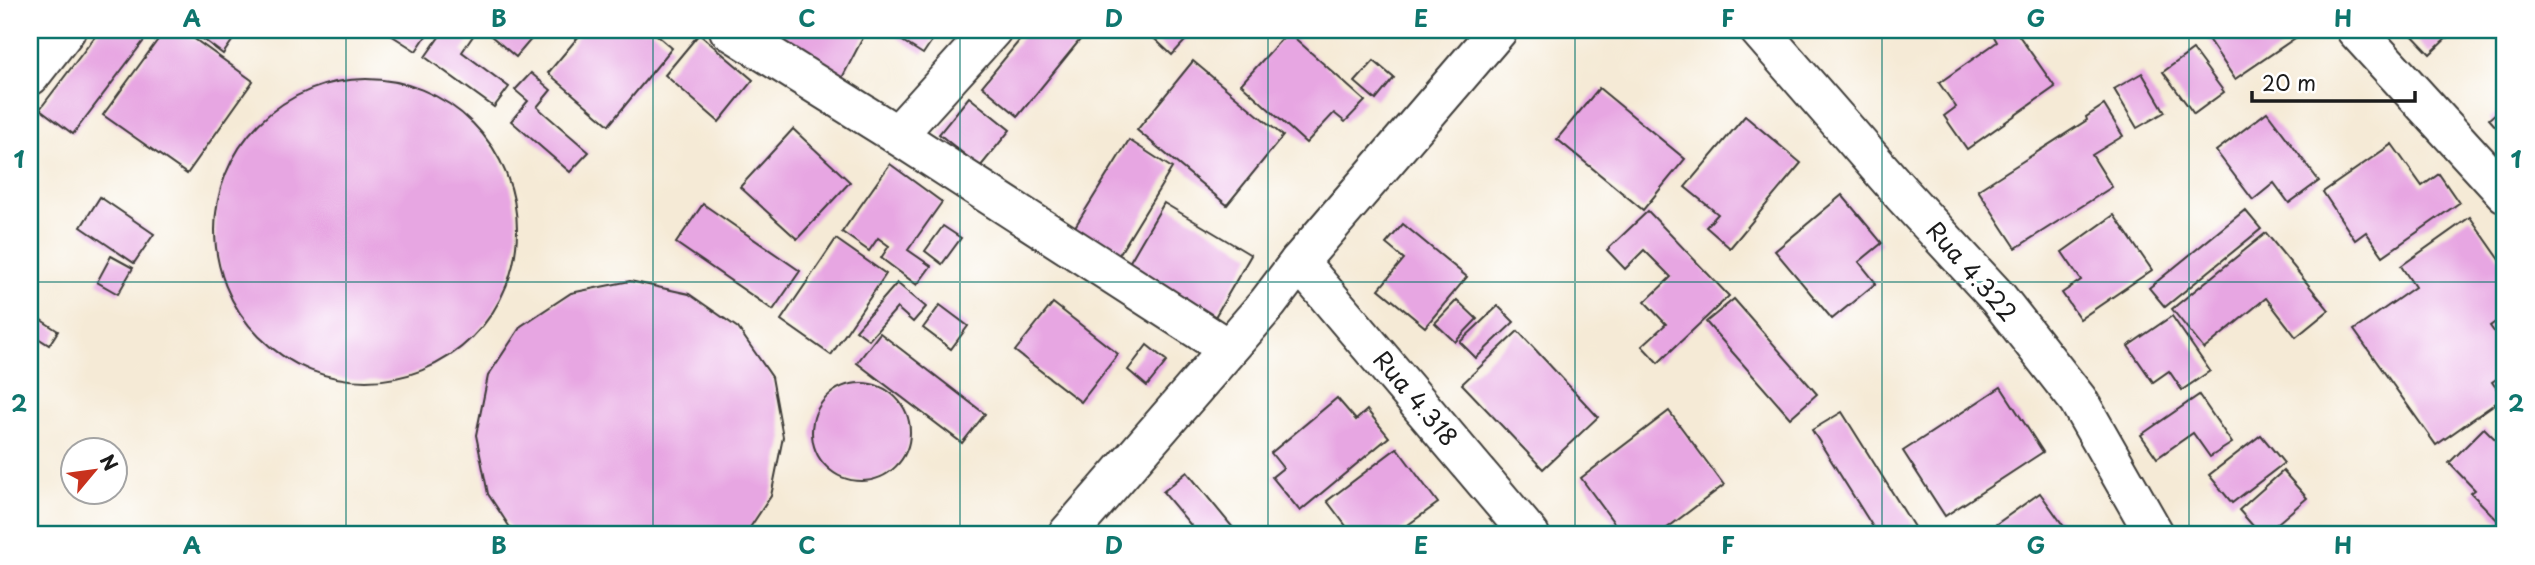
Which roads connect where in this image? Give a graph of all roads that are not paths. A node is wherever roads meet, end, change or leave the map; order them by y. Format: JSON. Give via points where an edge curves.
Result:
{"nodes":[{"id":1,"x":66,"y":30,"type":"edge"},
{"id":2,"x":729,"y":30,"type":"edge"},
{"id":3,"x":992,"y":30,"type":"edge"},
{"id":4,"x":1498,"y":30,"type":"edge"},
{"id":5,"x":1759,"y":30,"type":"edge"},
{"id":6,"x":2356,"y":30,"type":"edge"},
{"id":7,"x":30,"y":76,"type":"edge"},
{"id":8,"x":897,"y":135,"type":"junction"},
{"id":9,"x":2505,"y":193,"type":"edge"},
{"id":10,"x":1299,"y":262,"type":"junction"},
{"id":11,"x":1227,"y":348,"type":"junction"},
{"id":12,"x":1067,"y":535,"type":"edge"},
{"id":13,"x":1530,"y":535,"type":"edge"},
{"id":14,"x":2155,"y":535,"type":"edge"}],
"edges":[{"from":1,"to":7,"type":"street"},
{"from":2,"to":8,"type":"street"},
{"from":3,"to":8,"type":"street"},
{"from":4,"to":10,"type":"street"},
{"from":5,"to":14,"type":"street","name":"Rua 4.322","via":[[1998,298],[2078,400]]},
{"from":6,"to":9,"type":"street"},
{"from":8,"to":11,"type":"street"},
{"from":10,"to":11,"type":"street"},
{"from":10,"to":13,"type":"street","name":"Rua 4.318"},
{"from":11,"to":12,"type":"street"}]}
